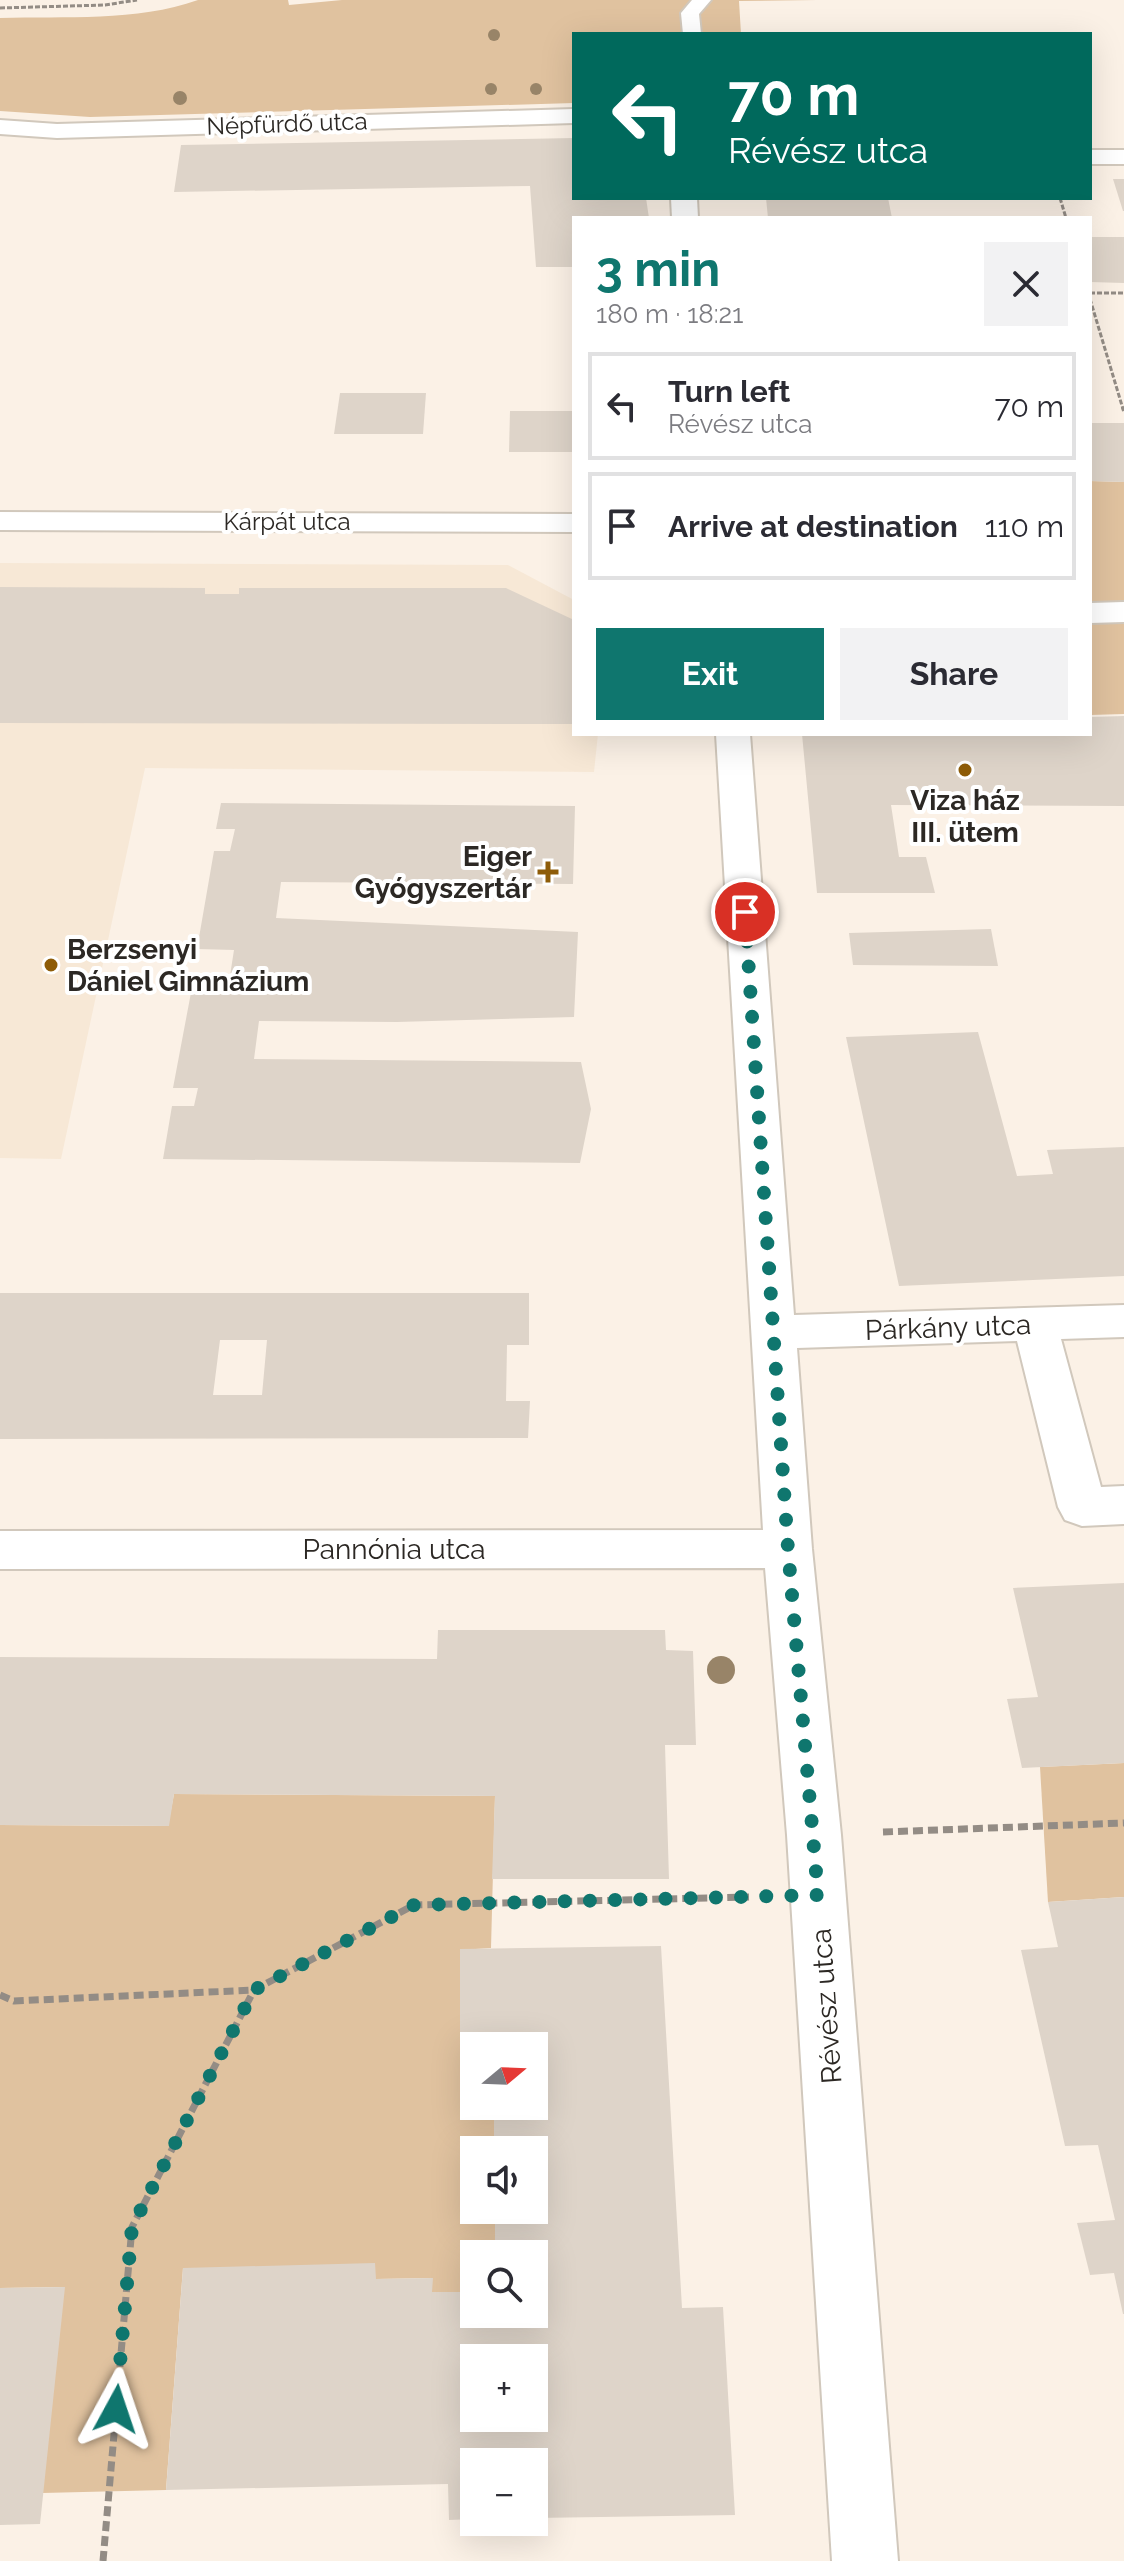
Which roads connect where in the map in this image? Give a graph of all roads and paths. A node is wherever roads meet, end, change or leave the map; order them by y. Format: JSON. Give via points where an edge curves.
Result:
{"nodes":[{"id":1,"x":137,"y":0,"type":"edge"},
{"id":2,"x":702,"y":0,"type":"edge"},
{"id":3,"x":0,"y":8,"type":"edge"},
{"id":4,"x":692,"y":32,"type":"edge"},
{"id":5,"x":572,"y":116,"type":"edge"},
{"id":6,"x":0,"y":127,"type":"edge"},
{"id":7,"x":1092,"y":157,"type":"edge"},
{"id":8,"x":1124,"y":157,"type":"edge"},
{"id":9,"x":1124,"y":293,"type":"edge"},
{"id":10,"x":1092,"y":296,"type":"edge"},
{"id":11,"x":1092,"y":303,"type":"edge"},
{"id":12,"x":1124,"y":408,"type":"edge"},
{"id":13,"x":0,"y":521,"type":"edge"},
{"id":14,"x":572,"y":523,"type":"edge"},
{"id":15,"x":1124,"y":612,"type":"edge"},
{"id":16,"x":1092,"y":613,"type":"edge"},
{"id":17,"x":733,"y":736,"type":"edge"},
{"id":18,"x":1124,"y":1321,"type":"edge"},
{"id":19,"x":1035,"y":1324,"type":"junction"},
{"id":20,"x":773,"y":1332,"type":"junction"},
{"id":21,"x":1124,"y":1505,"type":"edge"},
{"id":22,"x":788,"y":1549,"type":"junction"},
{"id":23,"x":0,"y":1550,"type":"edge"},
{"id":24,"x":1124,"y":1823,"type":"edge"},
{"id":25,"x":814,"y":1835,"type":"junction"},
{"id":26,"x":818,"y":1895,"type":"junction"},
{"id":27,"x":254,"y":1990,"type":"junction"},
{"id":28,"x":0,"y":1995,"type":"edge"},
{"id":29,"x":103,"y":2561,"type":"edge"},
{"id":30,"x":865,"y":2561,"type":"edge"}],
"edges":[{"from":1,"to":3,"type":"path"},
{"from":2,"to":4,"type":"lane","via":[[690,13]]},
{"from":5,"to":6,"type":"street","name":"Népfürdő utca","via":[[57,131]]},
{"from":7,"to":8,"type":"street"},
{"from":9,"to":10,"type":"path"},
{"from":11,"to":12,"type":"path"},
{"from":13,"to":14,"type":"street","name":"Kárpát utca"},
{"from":15,"to":16,"type":"street"},
{"from":17,"to":20,"type":"street","name":"Révész utca"},
{"from":18,"to":19,"type":"street","name":"Párkány utca"},
{"from":19,"to":20,"type":"street","name":"Párkány utca"},
{"from":19,"to":21,"type":"street","via":[[1082,1507]]},
{"from":20,"to":22,"type":"street","name":"Révész utca"},
{"from":22,"to":23,"type":"street","name":"Pannónia utca"},
{"from":22,"to":25,"type":"street","name":"Révész utca"},
{"from":24,"to":25,"type":"path"},
{"from":25,"to":26,"type":"street","name":"Révész utca"},
{"from":26,"to":27,"type":"path","via":[[414,1905]]},
{"from":26,"to":30,"type":"street","name":"Révész utca"},
{"from":27,"to":28,"type":"path","via":[[14,2001]]},
{"from":27,"to":29,"type":"path","via":[[132,2227]]}]}
